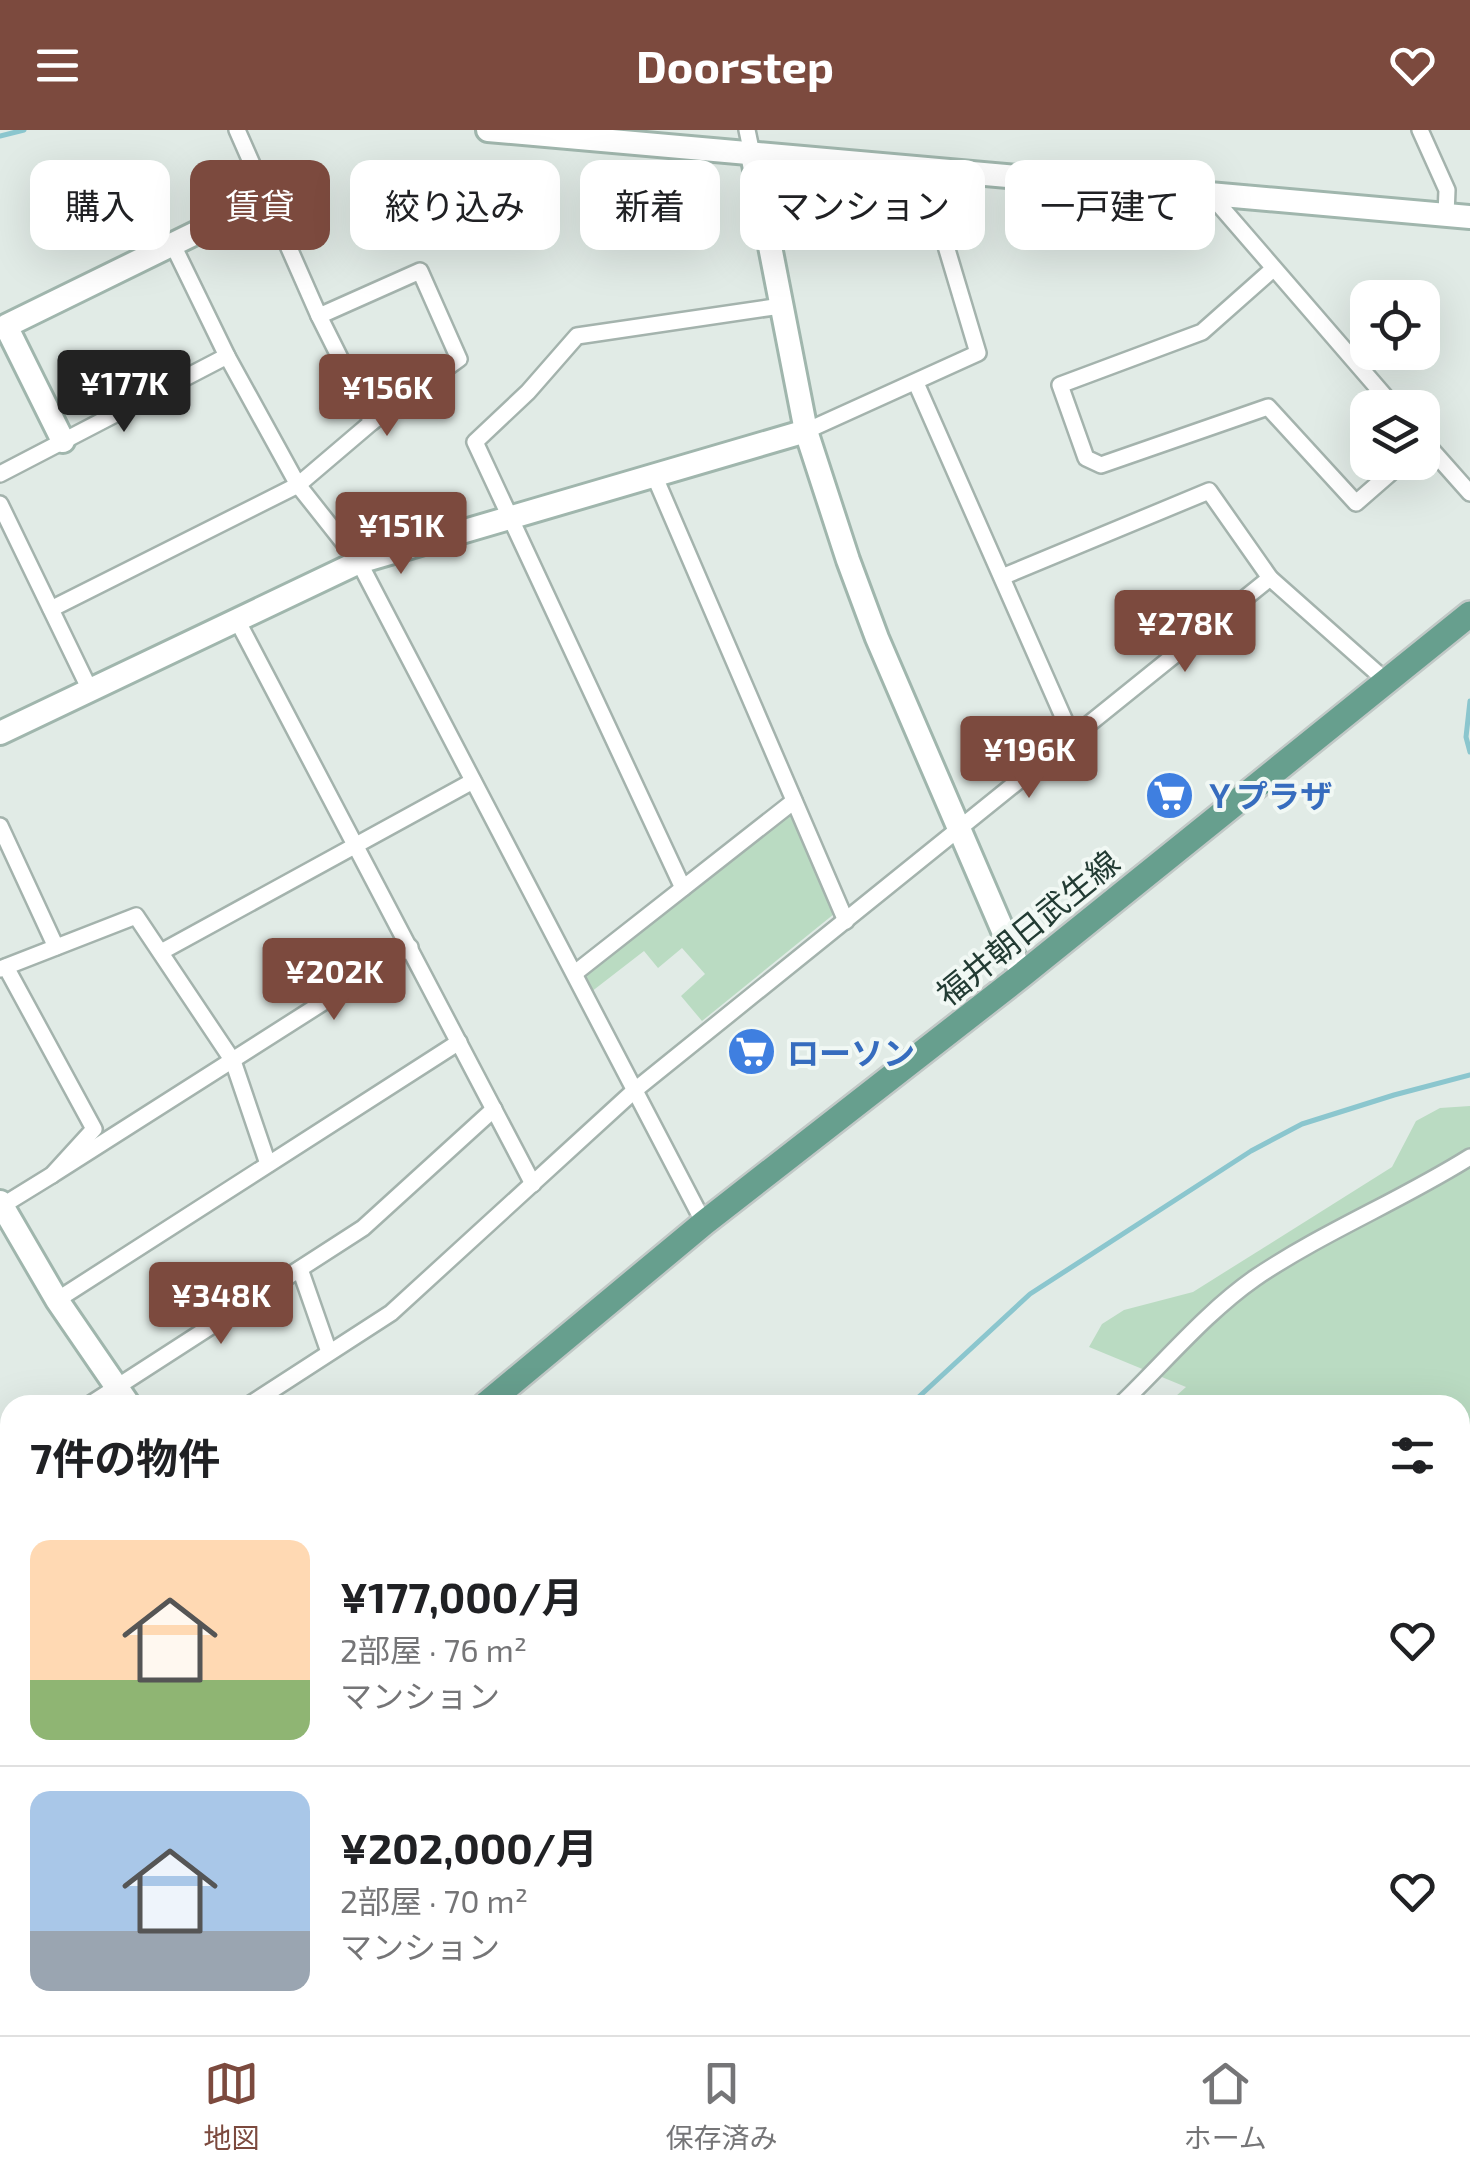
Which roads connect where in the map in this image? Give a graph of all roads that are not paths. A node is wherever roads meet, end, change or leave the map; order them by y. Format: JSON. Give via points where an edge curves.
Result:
{"nodes":[{"id":1,"x":237,"y":130,"type":"edge"},
{"id":2,"x":488,"y":130,"type":"edge"},
{"id":3,"x":748,"y":130,"type":"edge"},
{"id":4,"x":1420,"y":130,"type":"edge"},
{"id":5,"x":752,"y":154,"type":"junction"},
{"id":6,"x":250,"y":160,"type":"edge"},
{"id":7,"x":825,"y":160,"type":"edge"},
{"id":8,"x":1215,"y":194,"type":"edge"},
{"id":9,"x":1215,"y":201,"type":"edge"},
{"id":10,"x":1446,"y":215,"type":"junction"},
{"id":11,"x":1470,"y":218,"type":"edge"},
{"id":12,"x":190,"y":234,"type":"edge"},
{"id":13,"x":172,"y":243,"type":"junction"},
{"id":14,"x":290,"y":250,"type":"edge"},
{"id":15,"x":948,"y":250,"type":"edge"},
{"id":16,"x":1273,"y":269,"type":"junction"},
{"id":17,"x":781,"y":306,"type":"junction"},
{"id":18,"x":319,"y":316,"type":"junction"},
{"id":19,"x":227,"y":356,"type":"junction"},
{"id":20,"x":916,"y":383,"type":"junction"},
{"id":21,"x":1378,"y":390,"type":"edge"},
{"id":22,"x":372,"y":422,"type":"junction"},
{"id":23,"x":806,"y":431,"type":"junction"},
{"id":24,"x":63,"y":441,"type":"junction"},
{"id":25,"x":1440,"y":460,"type":"edge"},
{"id":26,"x":0,"y":474,"type":"edge"},
{"id":27,"x":654,"y":476,"type":"junction"},
{"id":28,"x":1382,"y":480,"type":"edge"},
{"id":29,"x":298,"y":485,"type":"junction"},
{"id":30,"x":1470,"y":493,"type":"edge"},
{"id":31,"x":0,"y":504,"type":"edge"},
{"id":32,"x":508,"y":518,"type":"junction"},
{"id":33,"x":359,"y":562,"type":"junction"},
{"id":34,"x":1002,"y":576,"type":"junction"},
{"id":35,"x":1270,"y":578,"type":"junction"},
{"id":36,"x":51,"y":609,"type":"junction"},
{"id":37,"x":1470,"y":614,"type":"edge"},
{"id":38,"x":237,"y":620,"type":"junction"},
{"id":39,"x":1385,"y":680,"type":"junction"},
{"id":40,"x":90,"y":690,"type":"junction"},
{"id":41,"x":0,"y":734,"type":"edge"},
{"id":42,"x":1072,"y":736,"type":"junction"},
{"id":43,"x":473,"y":781,"type":"junction"},
{"id":44,"x":794,"y":800,"type":"junction"},
{"id":45,"x":0,"y":826,"type":"edge"},
{"id":46,"x":958,"y":831,"type":"junction"},
{"id":47,"x":357,"y":847,"type":"junction"},
{"id":48,"x":683,"y":888,"type":"junction"},
{"id":49,"x":846,"y":921,"type":"junction"},
{"id":50,"x":56,"y":947,"type":"junction"},
{"id":51,"x":410,"y":948,"type":"junction"},
{"id":52,"x":161,"y":952,"type":"junction"},
{"id":53,"x":3,"y":968,"type":"edge"},
{"id":54,"x":575,"y":973,"type":"junction"},
{"id":55,"x":1022,"y":975,"type":"junction"},
{"id":56,"x":458,"y":1042,"type":"junction"},
{"id":57,"x":233,"y":1061,"type":"junction"},
{"id":58,"x":636,"y":1090,"type":"junction"},
{"id":59,"x":494,"y":1109,"type":"junction"},
{"id":60,"x":1470,"y":1157,"type":"edge"},
{"id":61,"x":268,"y":1164,"type":"junction"},
{"id":62,"x":52,"y":1175,"type":"junction"},
{"id":63,"x":533,"y":1184,"type":"junction"},
{"id":64,"x":1,"y":1205,"type":"edge"},
{"id":65,"x":704,"y":1223,"type":"junction"},
{"id":66,"x":300,"y":1269,"type":"junction"},
{"id":67,"x":58,"y":1300,"type":"junction"},
{"id":68,"x":329,"y":1352,"type":"junction"},
{"id":69,"x":122,"y":1395,"type":"edge"},
{"id":70,"x":124,"y":1395,"type":"edge"},
{"id":71,"x":264,"y":1395,"type":"edge"},
{"id":72,"x":496,"y":1395,"type":"edge"},
{"id":73,"x":1130,"y":1395,"type":"edge"}],
"edges":[{"from":1,"to":6,"type":"street"},
{"from":2,"to":5,"type":"street"},
{"from":3,"to":5,"type":"street"},
{"from":4,"to":10,"type":"street","via":[[1447,190]]},
{"from":5,"to":7,"type":"street"},
{"from":5,"to":17,"type":"street"},
{"from":8,"to":10,"type":"street"},
{"from":9,"to":16,"type":"street"},
{"from":10,"to":11,"type":"street"},
{"from":12,"to":13,"type":"street"},
{"from":13,"to":19,"type":"street"},
{"from":13,"to":24,"type":"street","via":[[6,326]]},
{"from":14,"to":18,"type":"street"},
{"from":15,"to":20,"type":"street","via":[[978,353]]},
{"from":16,"to":21,"type":"street"},
{"from":16,"to":28,"type":"street","via":[[1202,332],[1060,384],[1086,458],[1101,465],[1268,406],[1356,502]]},
{"from":17,"to":23,"type":"street"},
{"from":17,"to":32,"type":"street","via":[[577,336],[474,442]]},
{"from":18,"to":22,"type":"street"},
{"from":18,"to":22,"type":"street","via":[[420,270],[460,359]]},
{"from":19,"to":24,"type":"street"},
{"from":19,"to":29,"type":"street"},
{"from":20,"to":23,"type":"street"},
{"from":20,"to":34,"type":"street"},
{"from":22,"to":29,"type":"street"},
{"from":23,"to":27,"type":"street"},
{"from":23,"to":46,"type":"street","via":[[861,600]]},
{"from":24,"to":26,"type":"street"},
{"from":25,"to":30,"type":"street"},
{"from":27,"to":32,"type":"street"},
{"from":27,"to":44,"type":"street"},
{"from":29,"to":33,"type":"street"},
{"from":29,"to":36,"type":"street"},
{"from":31,"to":36,"type":"street"},
{"from":32,"to":33,"type":"street"},
{"from":32,"to":48,"type":"street"},
{"from":33,"to":38,"type":"street"},
{"from":33,"to":43,"type":"street"},
{"from":34,"to":35,"type":"street","via":[[1209,491]]},
{"from":34,"to":42,"type":"street"},
{"from":35,"to":39,"type":"street"},
{"from":35,"to":42,"type":"street"},
{"from":36,"to":40,"type":"street"},
{"from":37,"to":39,"type":"main road","name":"福井朝日武生線"},
{"from":38,"to":40,"type":"street"},
{"from":38,"to":47,"type":"street"},
{"from":39,"to":55,"type":"main road","name":"福井朝日武生線"},
{"from":40,"to":41,"type":"street"},
{"from":42,"to":46,"type":"street"},
{"from":43,"to":47,"type":"street"},
{"from":43,"to":54,"type":"street"},
{"from":44,"to":48,"type":"street"},
{"from":44,"to":49,"type":"street"},
{"from":45,"to":50,"type":"street"},
{"from":46,"to":49,"type":"street"},
{"from":46,"to":55,"type":"street"},
{"from":47,"to":51,"type":"street"},
{"from":47,"to":52,"type":"street"},
{"from":48,"to":54,"type":"street"},
{"from":49,"to":58,"type":"street"},
{"from":50,"to":52,"type":"street","via":[[136,916]]},
{"from":50,"to":53,"type":"street"},
{"from":51,"to":56,"type":"street"},
{"from":51,"to":57,"type":"street"},
{"from":52,"to":57,"type":"street"},
{"from":53,"to":62,"type":"street","via":[[94,1129]]},
{"from":54,"to":58,"type":"street"},
{"from":55,"to":65,"type":"main road","name":"福井朝日武生線"},
{"from":56,"to":59,"type":"street"},
{"from":56,"to":61,"type":"street"},
{"from":57,"to":61,"type":"street"},
{"from":57,"to":62,"type":"street"},
{"from":58,"to":63,"type":"street"},
{"from":58,"to":65,"type":"street"},
{"from":59,"to":63,"type":"street"},
{"from":59,"to":66,"type":"street","via":[[363,1228]]},
{"from":60,"to":73,"type":"street","via":[[1252,1280]]},
{"from":61,"to":67,"type":"street"},
{"from":62,"to":64,"type":"street"},
{"from":63,"to":68,"type":"street","via":[[391,1313]]},
{"from":64,"to":67,"type":"street"},
{"from":65,"to":72,"type":"main road","name":"福井朝日武生線"},
{"from":66,"to":68,"type":"street"},
{"from":66,"to":70,"type":"street"},
{"from":67,"to":69,"type":"street"},
{"from":68,"to":71,"type":"street"}]}
